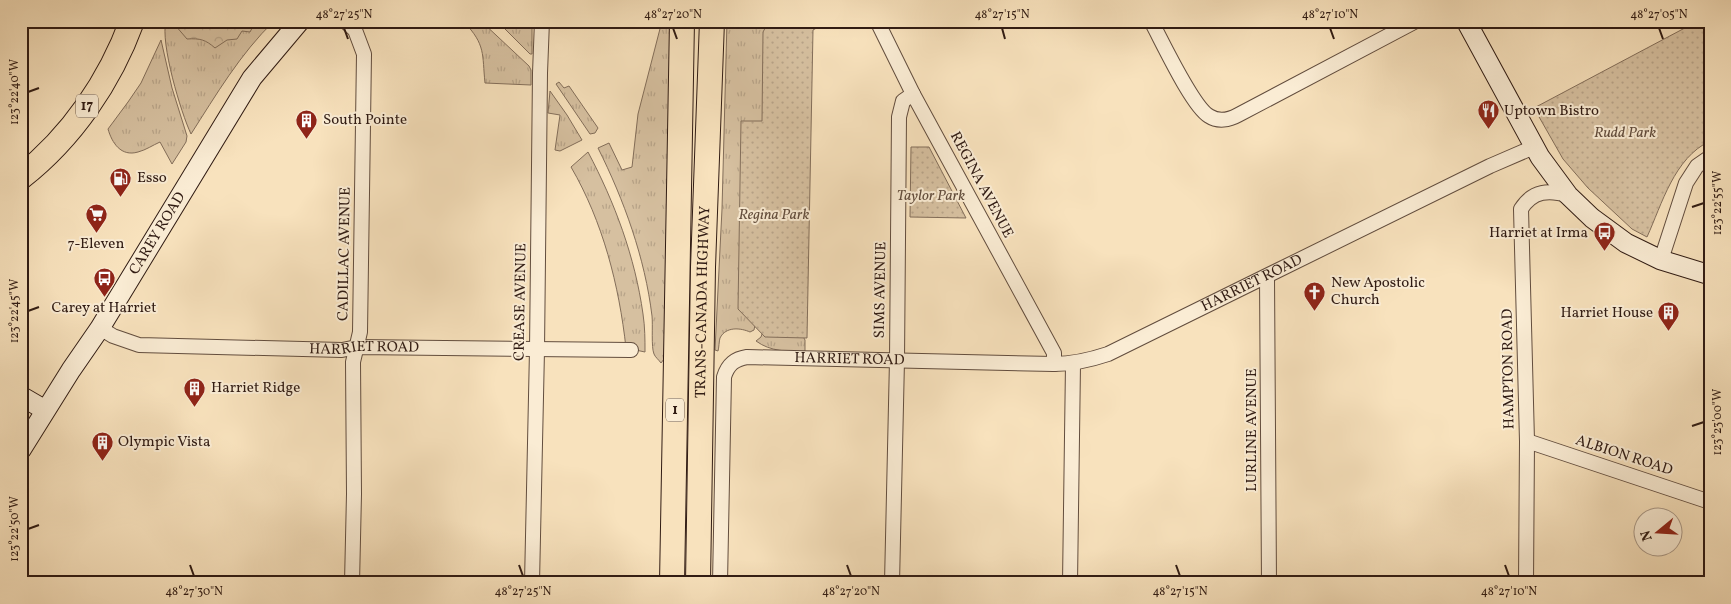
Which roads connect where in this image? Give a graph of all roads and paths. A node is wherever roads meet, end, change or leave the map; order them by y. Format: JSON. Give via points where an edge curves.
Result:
{"nodes":[{"id":1,"x":114,"y":21,"type":"edge"},
{"id":2,"x":132,"y":21,"type":"edge"},
{"id":3,"x":300,"y":21,"type":"edge"},
{"id":4,"x":344,"y":21,"type":"edge"},
{"id":5,"x":542,"y":21,"type":"edge"},
{"id":6,"x":682,"y":21,"type":"edge"},
{"id":7,"x":712,"y":21,"type":"edge"},
{"id":8,"x":877,"y":21,"type":"edge"},
{"id":9,"x":1151,"y":21,"type":"edge"},
{"id":10,"x":1416,"y":21,"type":"edge"},
{"id":11,"x":1466,"y":21,"type":"edge"},
{"id":12,"x":124,"y":43,"type":"junction"},
{"id":13,"x":913,"y":94,"type":"junction"},
{"id":14,"x":1534,"y":147,"type":"junction"},
{"id":15,"x":1710,"y":157,"type":"edge"},
{"id":16,"x":23,"y":174,"type":"edge"},
{"id":17,"x":1568,"y":195,"type":"junction"},
{"id":18,"x":1661,"y":260,"type":"junction"},
{"id":19,"x":1710,"y":275,"type":"edge"},
{"id":20,"x":1267,"y":277,"type":"junction"},
{"id":21,"x":100,"y":328,"type":"junction"},
{"id":22,"x":357,"y":348,"type":"junction"},
{"id":23,"x":537,"y":350,"type":"junction"},
{"id":24,"x":630,"y":350,"type":"dead end"},
{"id":25,"x":897,"y":360,"type":"junction"},
{"id":26,"x":1054,"y":364,"type":"junction"},
{"id":27,"x":1073,"y":364,"type":"junction"},
{"id":28,"x":21,"y":396,"type":"edge"},
{"id":29,"x":45,"y":410,"type":"junction"},
{"id":30,"x":1527,"y":441,"type":"junction"},
{"id":31,"x":21,"y":450,"type":"edge"},
{"id":32,"x":1710,"y":502,"type":"edge"},
{"id":33,"x":352,"y":583,"type":"edge"},
{"id":34,"x":532,"y":583,"type":"edge"},
{"id":35,"x":672,"y":583,"type":"edge"},
{"id":36,"x":698,"y":583,"type":"edge"},
{"id":37,"x":720,"y":583,"type":"edge"},
{"id":38,"x":892,"y":583,"type":"edge"},
{"id":39,"x":1070,"y":583,"type":"edge"},
{"id":40,"x":1269,"y":583,"type":"edge"},
{"id":41,"x":1526,"y":583,"type":"edge"}],
"edges":[{"from":1,"to":12,"type":"highway"},
{"from":2,"to":12,"type":"highway","number":"17"},
{"from":3,"to":21,"type":"street","name":"CAREY ROAD","via":[[252,78]]},
{"from":4,"to":22,"type":"street","name":"CADILLAC AVENUE","via":[[355,30],[364,54],[360,332]]},
{"from":5,"to":23,"type":"street","name":"CREASE AVENUE"},
{"from":6,"to":35,"type":"highway","name":"TRANS-CANADA HIGHWAY","number":"1"},
{"from":7,"to":36,"type":"highway","name":"TRANS-CANADA HIGHWAY","number":"1","via":[[703,266]]},
{"from":8,"to":13,"type":"street","name":"REGINA AVENUE"},
{"from":9,"to":10,"type":"street","via":[[1196,104],[1215,119],[1238,116]]},
{"from":11,"to":14,"type":"street"},
{"from":12,"to":16,"type":"highway","number":"17","via":[[104,80],[71,128]]},
{"from":13,"to":25,"type":"street","name":"SIMS AVENUE","via":[[903,101],[899,117]]},
{"from":13,"to":26,"type":"street","name":"REGINA AVENUE","via":[[1054,353]]},
{"from":14,"to":17,"type":"street"},
{"from":14,"to":20,"type":"street","name":"HARRIET ROAD"},
{"from":15,"to":18,"type":"street","via":[[1697,166],[1686,183]]},
{"from":17,"to":18,"type":"street","via":[[1610,232]]},
{"from":17,"to":30,"type":"street","name":"HAMPTON ROAD","via":[[1543,192],[1527,200],[1521,209]]},
{"from":18,"to":19,"type":"street"},
{"from":20,"to":27,"type":"street","name":"HARRIET ROAD","via":[[1108,354]]},
{"from":20,"to":40,"type":"street","name":"LURLINE AVENUE"},
{"from":21,"to":22,"type":"street","name":"HARRIET ROAD","via":[[139,345]]},
{"from":21,"to":29,"type":"street","name":"CAREY ROAD"},
{"from":22,"to":23,"type":"street","name":"HARRIET ROAD"},
{"from":22,"to":33,"type":"street","name":"CADILLAC AVENUE","via":[[353,362]]},
{"from":23,"to":24,"type":"street","name":"HARRIET ROAD"},
{"from":23,"to":34,"type":"street","name":"CREASE AVENUE"},
{"from":25,"to":26,"type":"street","name":"HARRIET ROAD"},
{"from":25,"to":37,"type":"street","name":"HARRIET ROAD","via":[[748,357],[733,362],[727,369],[724,377]]},
{"from":25,"to":38,"type":"street","name":"SIMS AVENUE"},
{"from":26,"to":27,"type":"street","name":"HARRIET ROAD"},
{"from":27,"to":39,"type":"street"},
{"from":28,"to":29,"type":"street"},
{"from":29,"to":31,"type":"street","name":"CAREY ROAD"},
{"from":30,"to":32,"type":"street","name":"ALBION ROAD"},
{"from":30,"to":41,"type":"street","name":"HAMPTON ROAD"}]}
